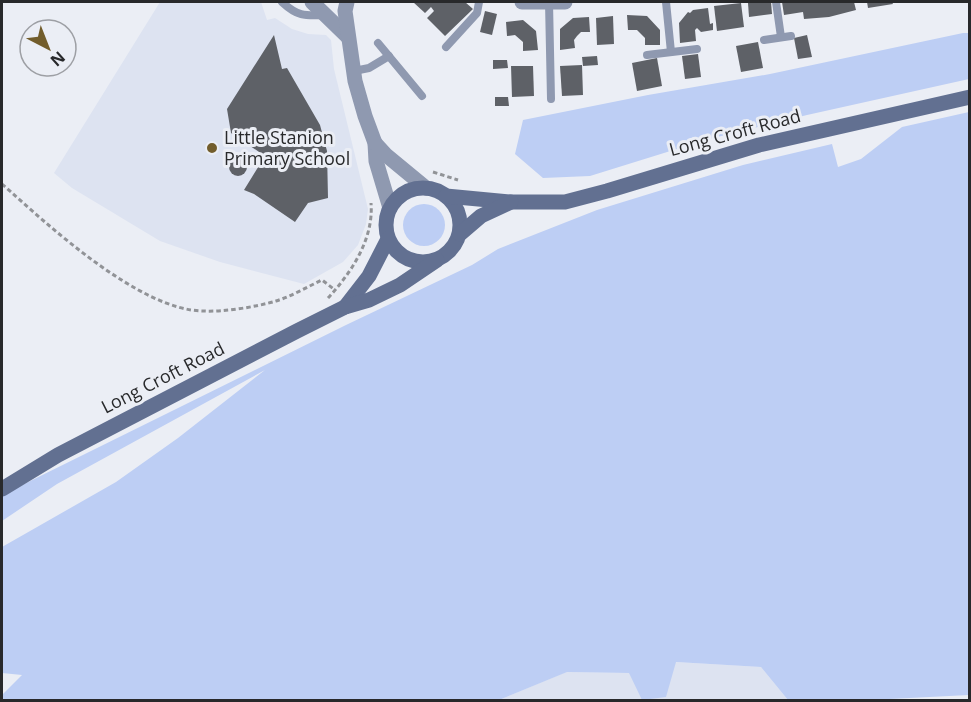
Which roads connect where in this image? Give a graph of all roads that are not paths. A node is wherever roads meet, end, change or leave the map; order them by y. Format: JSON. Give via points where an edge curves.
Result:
{"nodes":[{"id":1,"x":282,"y":2,"type":"edge"},
{"id":2,"x":312,"y":2,"type":"edge"},
{"id":3,"x":479,"y":2,"type":"edge"},
{"id":4,"x":522,"y":2,"type":"edge"},
{"id":5,"x":549,"y":2,"type":"edge"},
{"id":6,"x":565,"y":2,"type":"edge"},
{"id":7,"x":666,"y":2,"type":"edge"},
{"id":8,"x":776,"y":2,"type":"edge"},
{"id":9,"x":346,"y":6,"type":"edge"},
{"id":10,"x":325,"y":15,"type":"junction"},
{"id":11,"x":791,"y":36,"type":"dead end"},
{"id":12,"x":348,"y":37,"type":"junction"},
{"id":13,"x":781,"y":37,"type":"junction"},
{"id":14,"x":764,"y":40,"type":"dead end"},
{"id":15,"x":378,"y":43,"type":"dead end"},
{"id":16,"x":446,"y":47,"type":"dead end"},
{"id":17,"x":697,"y":49,"type":"dead end"},
{"id":18,"x":671,"y":52,"type":"junction"},
{"id":19,"x":647,"y":55,"type":"dead end"},
{"id":20,"x":389,"y":56,"type":"junction"},
{"id":21,"x":354,"y":71,"type":"junction"},
{"id":22,"x":422,"y":96,"type":"dead end"},
{"id":23,"x":969,"y":97,"type":"edge"},
{"id":24,"x":551,"y":99,"type":"dead end"},
{"id":25,"x":375,"y":142,"type":"junction"},
{"id":26,"x":426,"y":188,"type":"junction"},
{"id":27,"x":446,"y":195,"type":"junction"},
{"id":28,"x":511,"y":202,"type":"junction"},
{"id":29,"x":390,"y":208,"type":"junction"},
{"id":30,"x":460,"y":234,"type":"junction"},
{"id":31,"x":388,"y":239,"type":"junction"},
{"id":32,"x":437,"y":260,"type":"junction"},
{"id":33,"x":345,"y":307,"type":"junction"},
{"id":34,"x":2,"y":489,"type":"edge"}],
"edges":[{"from":1,"to":10,"type":"lane","via":[[303,16]]},
{"from":2,"to":10,"type":"street"},
{"from":3,"to":16,"type":"lane","via":[[477,13]]},
{"from":4,"to":5,"type":"street"},
{"from":5,"to":6,"type":"street"},
{"from":5,"to":24,"type":"lane"},
{"from":7,"to":18,"type":"lane"},
{"from":8,"to":13,"type":"lane"},
{"from":9,"to":12,"type":"street"},
{"from":10,"to":12,"type":"street"},
{"from":11,"to":13,"type":"lane"},
{"from":12,"to":21,"type":"street"},
{"from":13,"to":14,"type":"lane"},
{"from":15,"to":20,"type":"lane"},
{"from":17,"to":18,"type":"lane"},
{"from":18,"to":19,"type":"lane"},
{"from":20,"to":21,"type":"lane","via":[[369,68]]},
{"from":20,"to":22,"type":"lane"},
{"from":21,"to":25,"type":"street"},
{"from":23,"to":28,"type":"street","name":"Long Croft Road","via":[[759,145],[565,202]]},
{"from":25,"to":26,"type":"street"},
{"from":25,"to":29,"type":"street","via":[[376,161]]},
{"from":26,"to":27,"type":"street"},
{"from":26,"to":29,"type":"street","via":[[399,196]]},
{"from":27,"to":28,"type":"street","name":"Long Croft Road"},
{"from":27,"to":30,"type":"street","via":[[459,213]]},
{"from":28,"to":30,"type":"street","name":"Long Croft Road","via":[[481,216]]},
{"from":29,"to":31,"type":"street","via":[[386,220]]},
{"from":30,"to":32,"type":"street","via":[[455,245]]},
{"from":31,"to":32,"type":"street","via":[[403,257],[414,262]]},
{"from":31,"to":33,"type":"street","name":"Long Croft Road","via":[[369,276]]},
{"from":32,"to":33,"type":"street","name":"Long Croft Road","via":[[400,285]]},
{"from":33,"to":34,"type":"street","name":"Long Croft Road","via":[[58,455]]}]}
